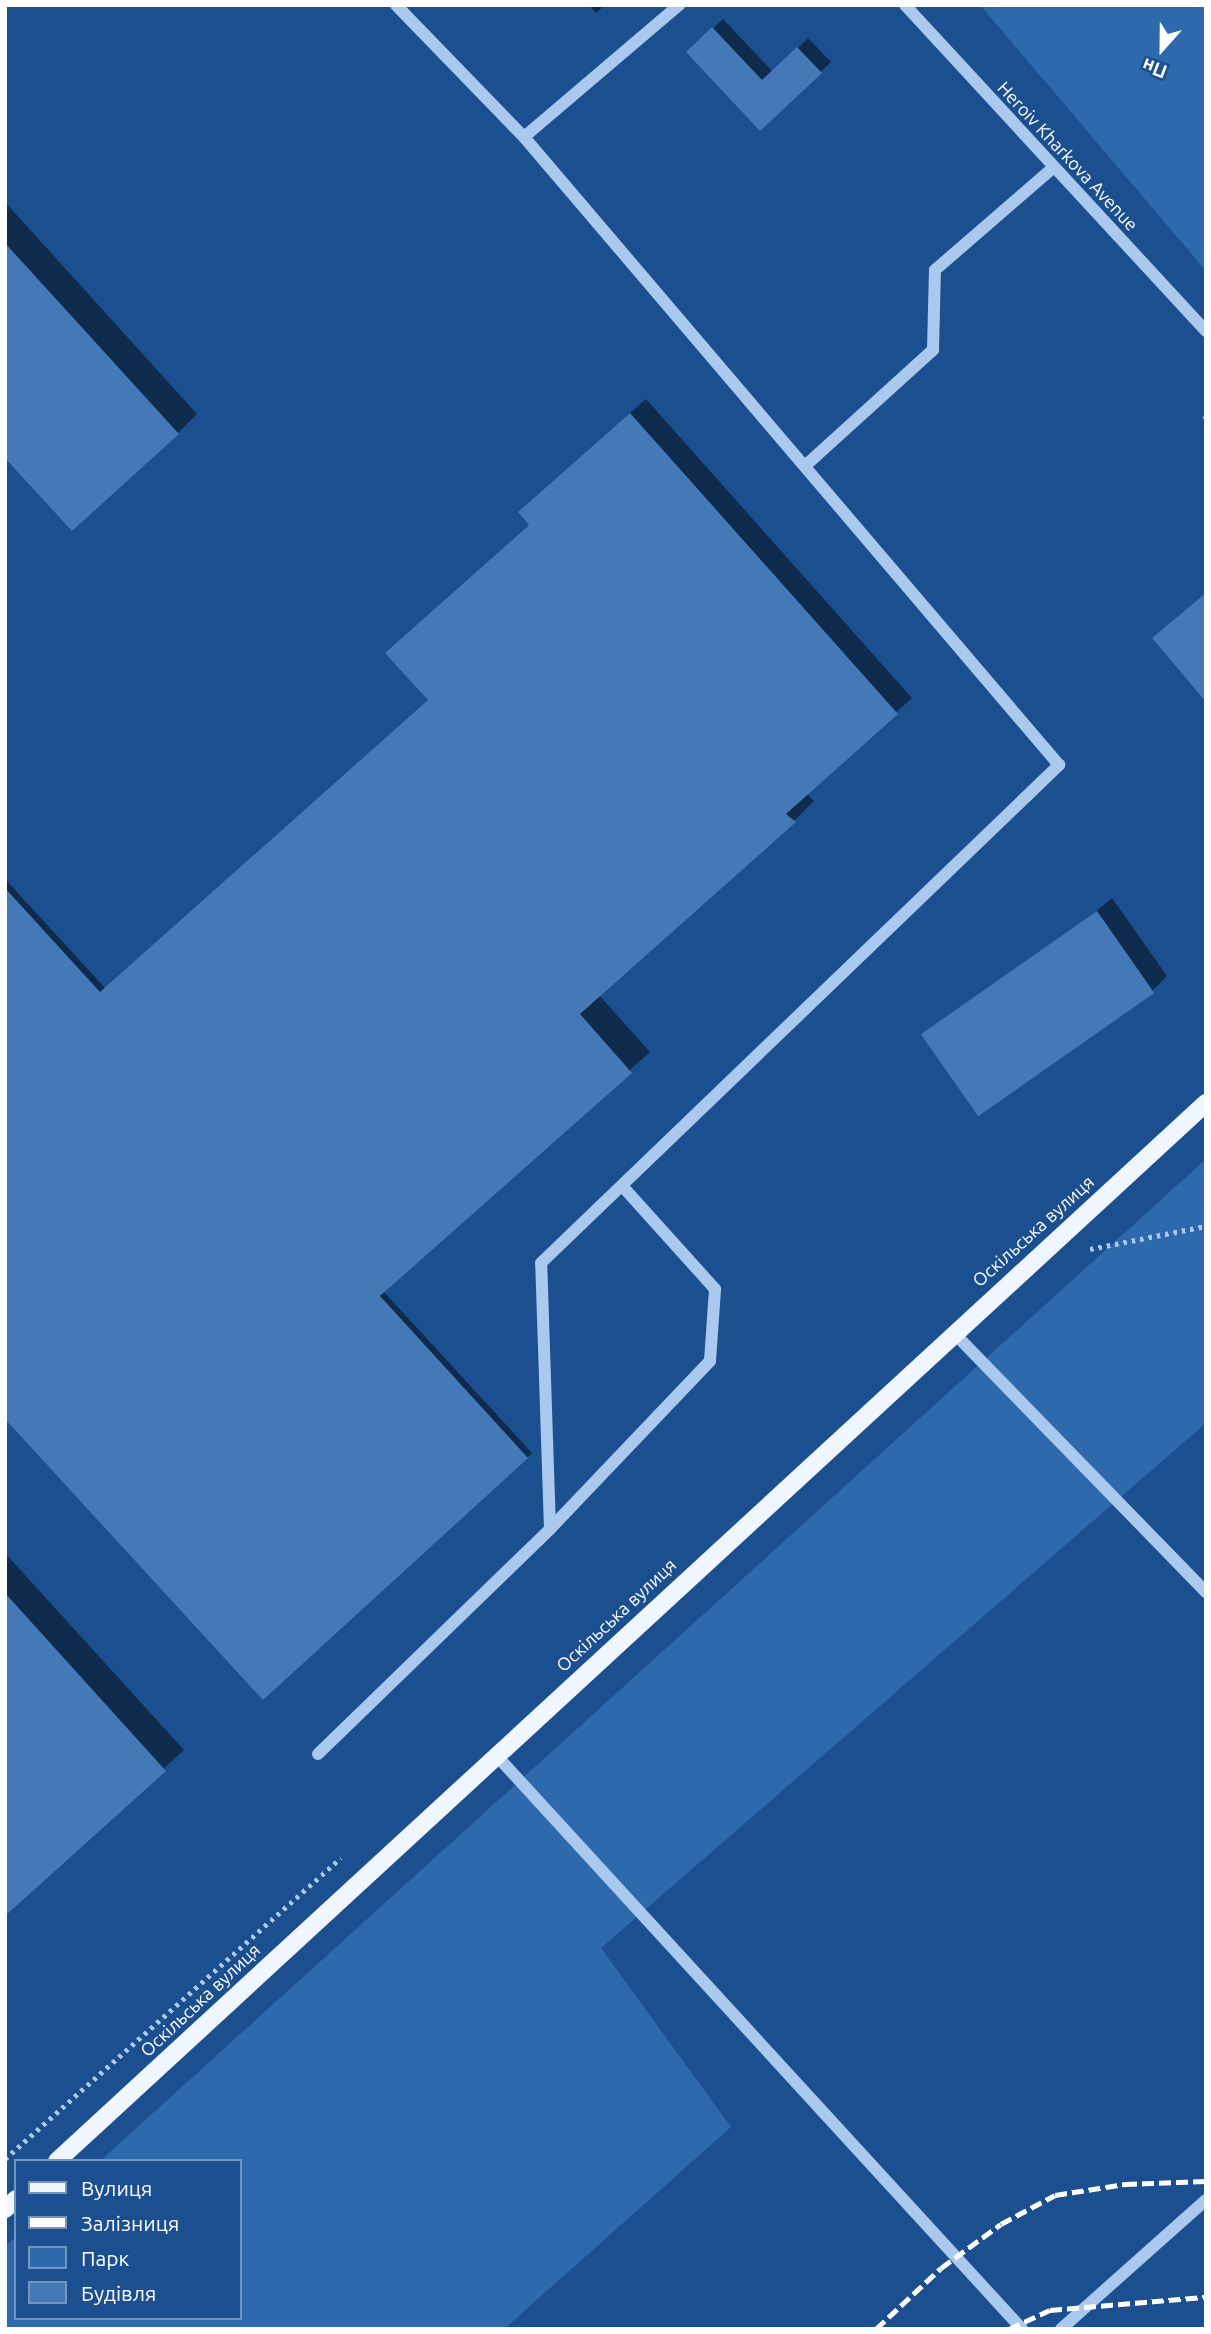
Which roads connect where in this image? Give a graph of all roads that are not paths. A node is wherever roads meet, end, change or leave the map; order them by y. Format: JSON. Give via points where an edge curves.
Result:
{"nodes":[{"id":1,"x":396,"y":5,"type":"edge"},
{"id":2,"x":679,"y":5,"type":"edge"},
{"id":3,"x":905,"y":5,"type":"edge"},
{"id":4,"x":524,"y":136,"type":"junction"},
{"id":5,"x":1054,"y":167,"type":"junction"},
{"id":6,"x":1206,"y":331,"type":"edge"},
{"id":7,"x":805,"y":466,"type":"junction"},
{"id":8,"x":1206,"y":1102,"type":"edge"},
{"id":9,"x":624,"y":1188,"type":"junction"},
{"id":10,"x":953,"y":1332,"type":"junction"},
{"id":11,"x":550,"y":1529,"type":"junction"},
{"id":12,"x":1206,"y":1592,"type":"edge"},
{"id":13,"x":318,"y":1754,"type":"dead end"},
{"id":14,"x":496,"y":1755,"type":"junction"},
{"id":15,"x":59,"y":2159,"type":"edge"},
{"id":16,"x":1206,"y":2200,"type":"edge"},
{"id":17,"x":1022,"y":2329,"type":"edge"},
{"id":18,"x":1061,"y":2329,"type":"edge"}],
"edges":[{"from":1,"to":4,"type":"street"},
{"from":2,"to":4,"type":"street"},
{"from":3,"to":5,"type":"street","name":"Heroiv Kharkova Avenue"},
{"from":4,"to":7,"type":"street"},
{"from":5,"to":6,"type":"street","name":"Heroiv Kharkova Avenue"},
{"from":5,"to":7,"type":"street","via":[[935,270],[933,350]]},
{"from":7,"to":9,"type":"street","via":[[1059,765]]},
{"from":8,"to":10,"type":"main road","name":"Оскільська вулиця"},
{"from":9,"to":11,"type":"street","via":[[541,1263]]},
{"from":9,"to":11,"type":"street","via":[[715,1289],[710,1361]]},
{"from":10,"to":12,"type":"street"},
{"from":10,"to":14,"type":"main road","name":"Оскільська вулиця"},
{"from":11,"to":13,"type":"street"},
{"from":14,"to":15,"type":"main road","name":"Оскільська вулиця"},
{"from":14,"to":17,"type":"street"},
{"from":16,"to":18,"type":"street"}]}
